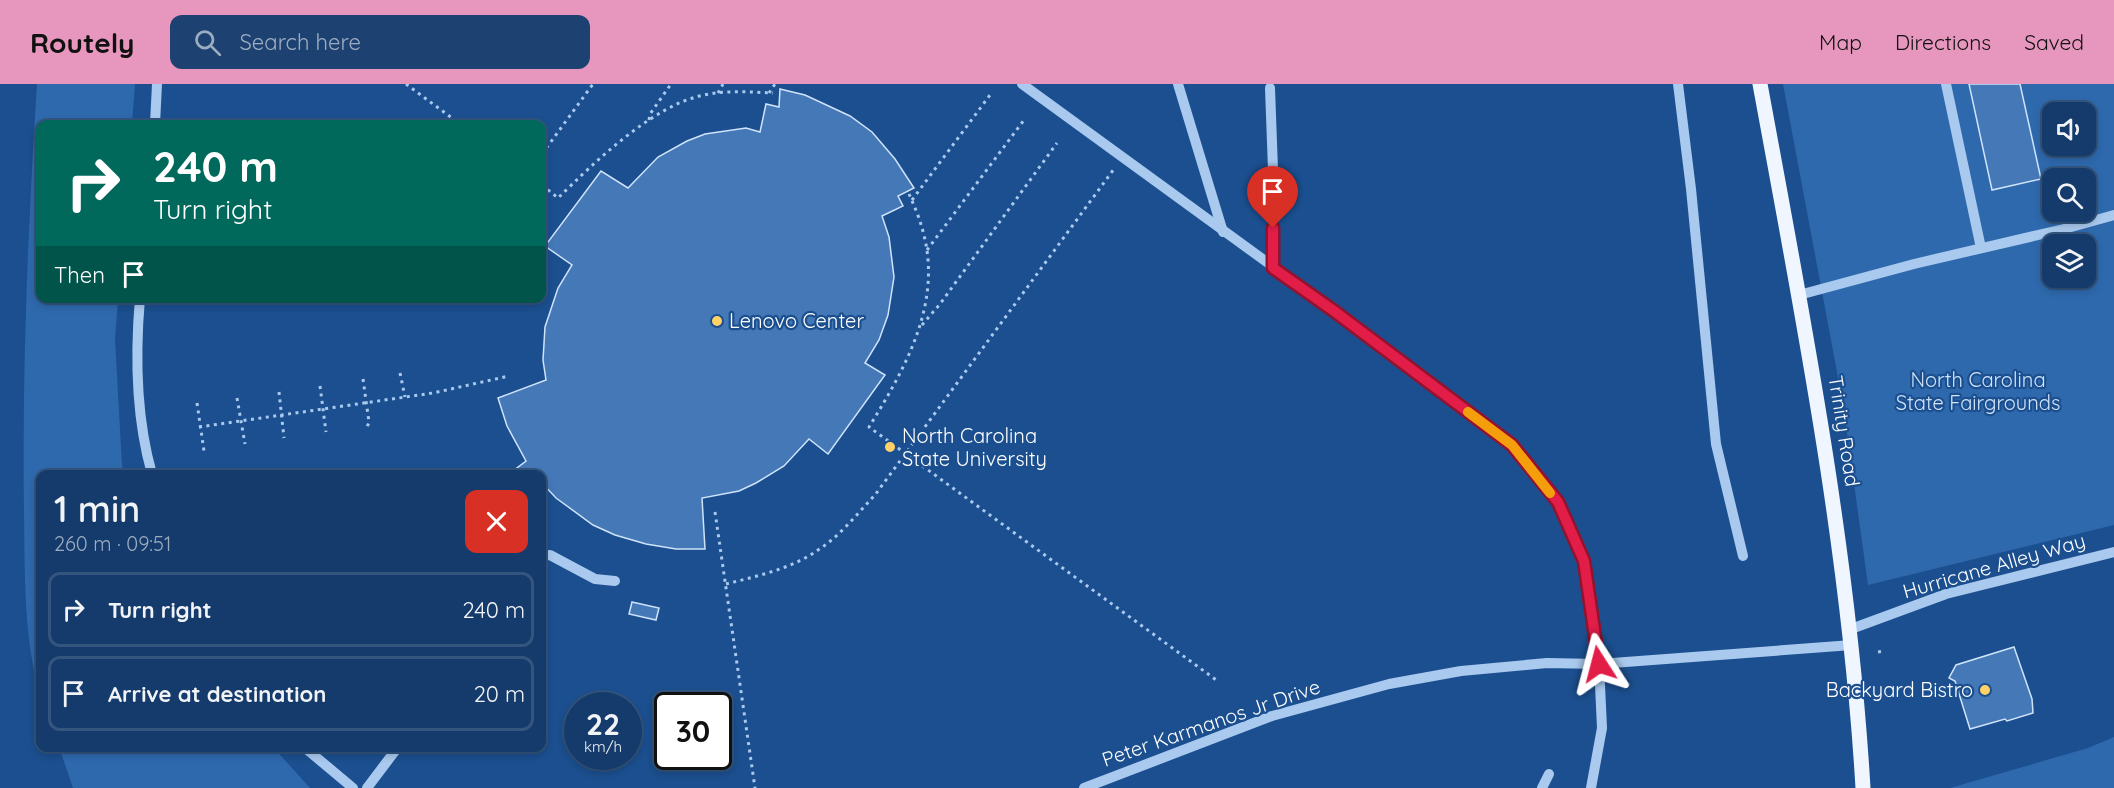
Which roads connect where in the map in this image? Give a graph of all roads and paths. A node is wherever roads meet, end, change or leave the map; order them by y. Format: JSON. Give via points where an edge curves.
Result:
{"nodes":[{"id":1,"x":157,"y":84,"type":"edge"},
{"id":2,"x":406,"y":84,"type":"edge"},
{"id":3,"x":593,"y":84,"type":"edge"},
{"id":4,"x":671,"y":84,"type":"edge"},
{"id":5,"x":723,"y":84,"type":"edge"},
{"id":6,"x":775,"y":84,"type":"edge"},
{"id":7,"x":1022,"y":84,"type":"edge"},
{"id":8,"x":1178,"y":84,"type":"edge"},
{"id":9,"x":1678,"y":84,"type":"edge"},
{"id":10,"x":1760,"y":84,"type":"edge"},
{"id":11,"x":1946,"y":84,"type":"edge"},
{"id":12,"x":1270,"y":88,"type":"dead end"},
{"id":13,"x":718,"y":93,"type":"junction"},
{"id":14,"x":990,"y":95,"type":"dead end"},
{"id":15,"x":155,"y":120,"type":"edge"},
{"id":16,"x":455,"y":120,"type":"edge"},
{"id":17,"x":649,"y":120,"type":"junction"},
{"id":18,"x":1024,"y":120,"type":"dead end"},
{"id":19,"x":1057,"y":143,"type":"dead end"},
{"id":20,"x":546,"y":148,"type":"edge"},
{"id":21,"x":1114,"y":169,"type":"dead end"},
{"id":22,"x":546,"y":188,"type":"edge"},
{"id":23,"x":909,"y":194,"type":"dead end"},
{"id":24,"x":912,"y":200,"type":"junction"},
{"id":25,"x":2114,"y":215,"type":"edge"},
{"id":26,"x":1223,"y":232,"type":"junction"},
{"id":27,"x":1981,"y":248,"type":"junction"},
{"id":28,"x":927,"y":250,"type":"junction"},
{"id":29,"x":1273,"y":268,"type":"junction"},
{"id":30,"x":1799,"y":295,"type":"junction"},
{"id":31,"x":140,"y":303,"type":"edge"},
{"id":32,"x":921,"y":327,"type":"junction"},
{"id":33,"x":400,"y":373,"type":"dead end"},
{"id":34,"x":509,"y":376,"type":"dead end"},
{"id":35,"x":363,"y":379,"type":"dead end"},
{"id":36,"x":320,"y":386,"type":"dead end"},
{"id":37,"x":279,"y":392,"type":"dead end"},
{"id":38,"x":405,"y":397,"type":"junction"},
{"id":39,"x":237,"y":398,"type":"dead end"},
{"id":40,"x":197,"y":403,"type":"dead end"},
{"id":41,"x":365,"y":403,"type":"junction"},
{"id":42,"x":324,"y":409,"type":"junction"},
{"id":43,"x":283,"y":414,"type":"junction"},
{"id":44,"x":241,"y":421,"type":"junction"},
{"id":45,"x":200,"y":427,"type":"junction"},
{"id":46,"x":366,"y":430,"type":"dead end"},
{"id":47,"x":326,"y":432,"type":"dead end"},
{"id":48,"x":284,"y":438,"type":"dead end"},
{"id":49,"x":245,"y":444,"type":"dead end"},
{"id":50,"x":204,"y":451,"type":"dead end"},
{"id":51,"x":905,"y":453,"type":"junction"},
{"id":52,"x":151,"y":470,"type":"edge"},
{"id":53,"x":715,"y":512,"type":"dead end"},
{"id":54,"x":2114,"y":552,"type":"edge"},
{"id":55,"x":546,"y":555,"type":"edge"},
{"id":56,"x":1743,"y":556,"type":"dead end"},
{"id":57,"x":615,"y":581,"type":"dead end"},
{"id":58,"x":726,"y":585,"type":"junction"},
{"id":59,"x":1851,"y":629,"type":"junction"},
{"id":60,"x":1852,"y":645,"type":"junction"},
{"id":61,"x":1885,"y":651,"type":"dead end"},
{"id":62,"x":1878,"y":652,"type":"dead end"},
{"id":63,"x":1599,"y":664,"type":"junction"},
{"id":64,"x":1219,"y":682,"type":"dead end"},
{"id":65,"x":310,"y":752,"type":"edge"},
{"id":66,"x":394,"y":752,"type":"edge"},
{"id":67,"x":1548,"y":774,"type":"dead end"},
{"id":68,"x":353,"y":788,"type":"edge"},
{"id":69,"x":367,"y":788,"type":"edge"},
{"id":70,"x":755,"y":788,"type":"edge"},
{"id":71,"x":1084,"y":788,"type":"edge"},
{"id":72,"x":1542,"y":788,"type":"edge"},
{"id":73,"x":1591,"y":788,"type":"edge"},
{"id":74,"x":1863,"y":788,"type":"edge"}],
"edges":[{"from":1,"to":15,"type":"street"},
{"from":2,"to":16,"type":"path"},
{"from":3,"to":20,"type":"path"},
{"from":4,"to":17,"type":"path"},
{"from":5,"to":13,"type":"path"},
{"from":6,"to":13,"type":"path","via":[[771,93]]},
{"from":7,"to":26,"type":"street"},
{"from":8,"to":26,"type":"street"},
{"from":9,"to":56,"type":"street","via":[[1716,444]]},
{"from":10,"to":30,"type":"main road","name":"Trinity Road"},
{"from":11,"to":27,"type":"street"},
{"from":12,"to":29,"type":"street"},
{"from":13,"to":17,"type":"path","via":[[668,108]]},
{"from":14,"to":24,"type":"path"},
{"from":17,"to":22,"type":"path","via":[[558,198]]},
{"from":18,"to":28,"type":"path"},
{"from":19,"to":32,"type":"path"},
{"from":21,"to":51,"type":"path"},
{"from":23,"to":24,"type":"path"},
{"from":24,"to":28,"type":"path"},
{"from":25,"to":27,"type":"street"},
{"from":26,"to":29,"type":"street"},
{"from":27,"to":30,"type":"street"},
{"from":28,"to":32,"type":"path","via":[[929,284]]},
{"from":29,"to":63,"type":"street","via":[[1512,445],[1558,502],[1584,561]]},
{"from":30,"to":59,"type":"main road","name":"Trinity Road","via":[[1833,492]]},
{"from":31,"to":52,"type":"street","via":[[140,412]]},
{"from":32,"to":51,"type":"path","via":[[892,390],[869,427]]},
{"from":33,"to":38,"type":"path"},
{"from":34,"to":38,"type":"path"},
{"from":35,"to":41,"type":"path"},
{"from":36,"to":42,"type":"path"},
{"from":37,"to":43,"type":"path"},
{"from":38,"to":41,"type":"path"},
{"from":39,"to":44,"type":"path"},
{"from":40,"to":45,"type":"path"},
{"from":41,"to":42,"type":"path"},
{"from":41,"to":46,"type":"path","via":[[369,422]]},
{"from":42,"to":43,"type":"path"},
{"from":42,"to":47,"type":"path"},
{"from":43,"to":44,"type":"path"},
{"from":43,"to":48,"type":"path"},
{"from":44,"to":45,"type":"path"},
{"from":44,"to":49,"type":"path"},
{"from":45,"to":50,"type":"path"},
{"from":51,"to":58,"type":"path","via":[[875,495],[840,533],[817,551],[787,567]]},
{"from":51,"to":64,"type":"path"},
{"from":53,"to":58,"type":"path"},
{"from":54,"to":59,"type":"street","name":"Hurricane Alley Way","via":[[1946,594]]},
{"from":55,"to":57,"type":"street","via":[[595,579]]},
{"from":58,"to":70,"type":"path"},
{"from":59,"to":60,"type":"main road","name":"Trinity Road"},
{"from":60,"to":63,"type":"street","name":"Peter Karmanos Jr Drive"},
{"from":60,"to":74,"type":"main road","name":"Trinity Road"},
{"from":61,"to":62,"type":"path"},
{"from":63,"to":71,"type":"street","name":"Peter Karmanos Jr Drive","via":[[1546,663],[1461,671],[1389,684],[1272,716]]},
{"from":63,"to":73,"type":"street","via":[[1602,728]]},
{"from":65,"to":68,"type":"street"},
{"from":66,"to":69,"type":"street"},
{"from":67,"to":72,"type":"street"}]}
